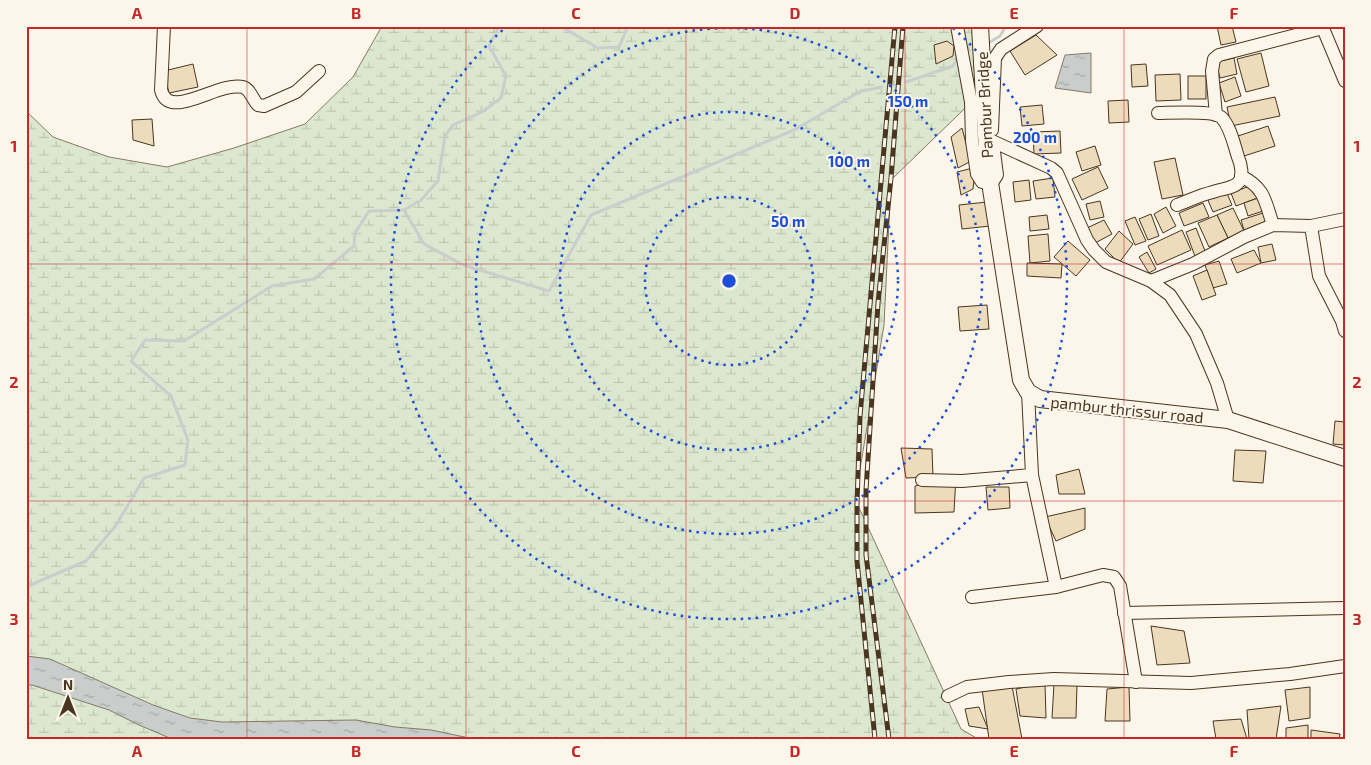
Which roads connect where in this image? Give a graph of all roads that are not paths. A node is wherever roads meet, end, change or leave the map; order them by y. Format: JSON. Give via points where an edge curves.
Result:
{"nodes":[{"id":1,"x":164,"y":26,"type":"edge"},
{"id":2,"x":957,"y":26,"type":"edge"},
{"id":3,"x":980,"y":26,"type":"edge"},
{"id":4,"x":1037,"y":26,"type":"edge"},
{"id":5,"x":1322,"y":27,"type":"edge"},
{"id":6,"x":318,"y":70,"type":"dead end"},
{"id":7,"x":1345,"y":81,"type":"edge"},
{"id":8,"x":1158,"y":113,"type":"dead end"},
{"id":9,"x":1216,"y":115,"type":"junction"},
{"id":10,"x":992,"y":142,"type":"junction"},
{"id":11,"x":1241,"y":176,"type":"junction"},
{"id":12,"x":991,"y":184,"type":"junction"},
{"id":13,"x":1177,"y":205,"type":"dead end"},
{"id":14,"x":1345,"y":219,"type":"edge"},
{"id":15,"x":1273,"y":225,"type":"junction"},
{"id":16,"x":1311,"y":226,"type":"junction"},
{"id":17,"x":1150,"y":281,"type":"junction"},
{"id":18,"x":1345,"y":331,"type":"edge"},
{"id":19,"x":1028,"y":392,"type":"junction"},
{"id":20,"x":1228,"y":420,"type":"junction"},
{"id":21,"x":1345,"y":458,"type":"edge"},
{"id":22,"x":1032,"y":475,"type":"junction"},
{"id":23,"x":922,"y":480,"type":"dead end"},
{"id":24,"x":1056,"y":587,"type":"junction"},
{"id":25,"x":972,"y":597,"type":"dead end"},
{"id":26,"x":1345,"y":608,"type":"edge"},
{"id":27,"x":1124,"y":613,"type":"junction"},
{"id":28,"x":1345,"y":666,"type":"edge"},
{"id":29,"x":1136,"y":682,"type":"junction"},
{"id":30,"x":948,"y":696,"type":"dead end"}],
"edges":[{"from":1,"to":6,"type":"street","via":[[160,90],[162,96],[172,102],[182,102],[218,89],[241,87],[264,106],[296,92]]},
{"from":2,"to":12,"type":"street","via":[[971,102],[977,174],[982,182]]},
{"from":3,"to":12,"type":"main road","name":"Pambur Bridge","via":[[986,154]]},
{"from":4,"to":10,"type":"street","via":[[1001,49],[995,58]]},
{"from":5,"to":7,"type":"street"},
{"from":5,"to":9,"type":"street","via":[[1214,59]]},
{"from":8,"to":9,"type":"street"},
{"from":9,"to":11,"type":"street","via":[[1228,128],[1241,166]]},
{"from":10,"to":12,"type":"street","via":[[997,174]]},
{"from":10,"to":17,"type":"street","via":[[1057,173],[1094,250],[1106,262]]},
{"from":11,"to":13,"type":"street","via":[[1239,182],[1232,186]]},
{"from":11,"to":15,"type":"street","via":[[1260,189]]},
{"from":12,"to":19,"type":"main road","name":"pambur thrissur road","via":[[1021,380]]},
{"from":14,"to":16,"type":"street"},
{"from":15,"to":16,"type":"street"},
{"from":15,"to":17,"type":"street"},
{"from":16,"to":18,"type":"street","via":[[1319,276]]},
{"from":17,"to":20,"type":"street","via":[[1170,295],[1196,334],[1217,383]]},
{"from":19,"to":20,"type":"main road","name":"pambur thrissur road","via":[[1040,399]]},
{"from":19,"to":22,"type":"street"},
{"from":20,"to":21,"type":"main road","name":"pambur thrissur road"},
{"from":22,"to":23,"type":"street","via":[[962,481]]},
{"from":22,"to":24,"type":"street"},
{"from":24,"to":25,"type":"street"},
{"from":24,"to":27,"type":"street","via":[[1103,575],[1114,577],[1120,586]]},
{"from":26,"to":27,"type":"street"},
{"from":27,"to":29,"type":"street"},
{"from":28,"to":29,"type":"street","via":[[1191,683]]},
{"from":29,"to":30,"type":"street","via":[[1054,679],[1009,682],[967,687]]}]}
